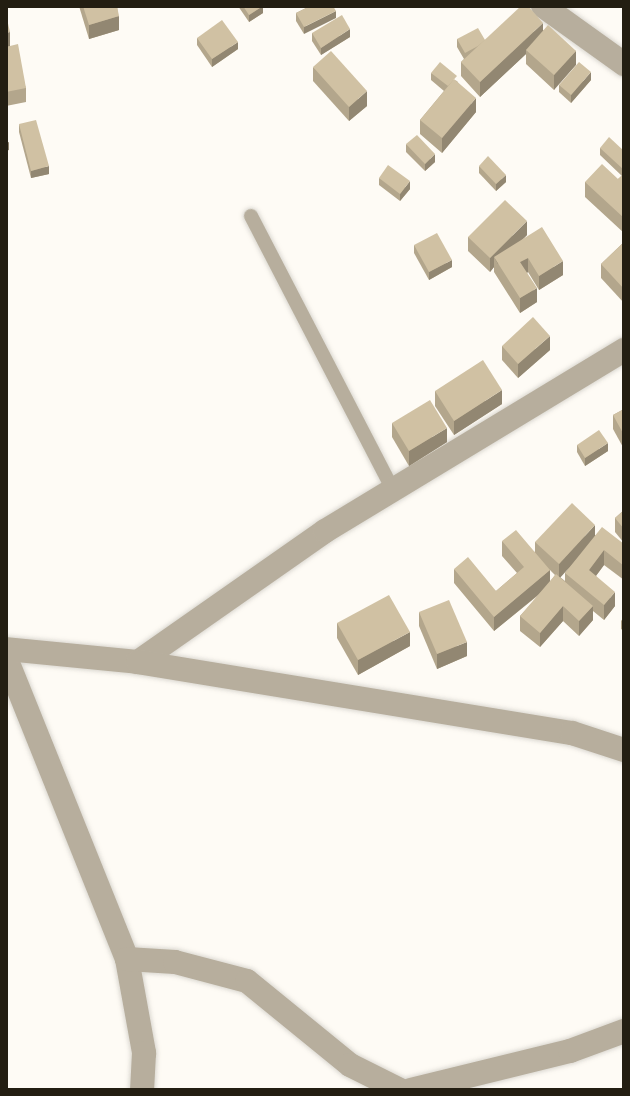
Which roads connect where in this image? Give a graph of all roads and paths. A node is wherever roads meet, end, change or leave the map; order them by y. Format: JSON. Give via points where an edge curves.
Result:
{"nodes":[{"id":1,"x":543,"y":6,"type":"edge"},
{"id":2,"x":624,"y":64,"type":"edge"},
{"id":3,"x":251,"y":216,"type":"dead end"},
{"id":4,"x":624,"y":350,"type":"edge"},
{"id":5,"x":393,"y":490,"type":"junction"},
{"id":6,"x":6,"y":649,"type":"edge"},
{"id":7,"x":6,"y":658,"type":"edge"},
{"id":8,"x":138,"y":662,"type":"junction"},
{"id":9,"x":624,"y":750,"type":"edge"},
{"id":10,"x":127,"y":959,"type":"junction"},
{"id":11,"x":624,"y":1031,"type":"edge"},
{"id":12,"x":387,"y":1088,"type":"edge"},
{"id":13,"x":142,"y":1090,"type":"edge"},
{"id":14,"x":411,"y":1090,"type":"edge"}],
"edges":[{"from":1,"to":2,"type":"street"},
{"from":3,"to":5,"type":"lane"},
{"from":4,"to":5,"type":"street"},
{"from":5,"to":8,"type":"street","via":[[325,531]]},
{"from":6,"to":8,"type":"street"},
{"from":7,"to":10,"type":"street"},
{"from":8,"to":9,"type":"street","via":[[572,733]]},
{"from":10,"to":12,"type":"street","via":[[175,962],[247,981],[350,1065]]},
{"from":10,"to":13,"type":"street","via":[[144,1053]]},
{"from":11,"to":14,"type":"street","via":[[570,1051]]}]}
